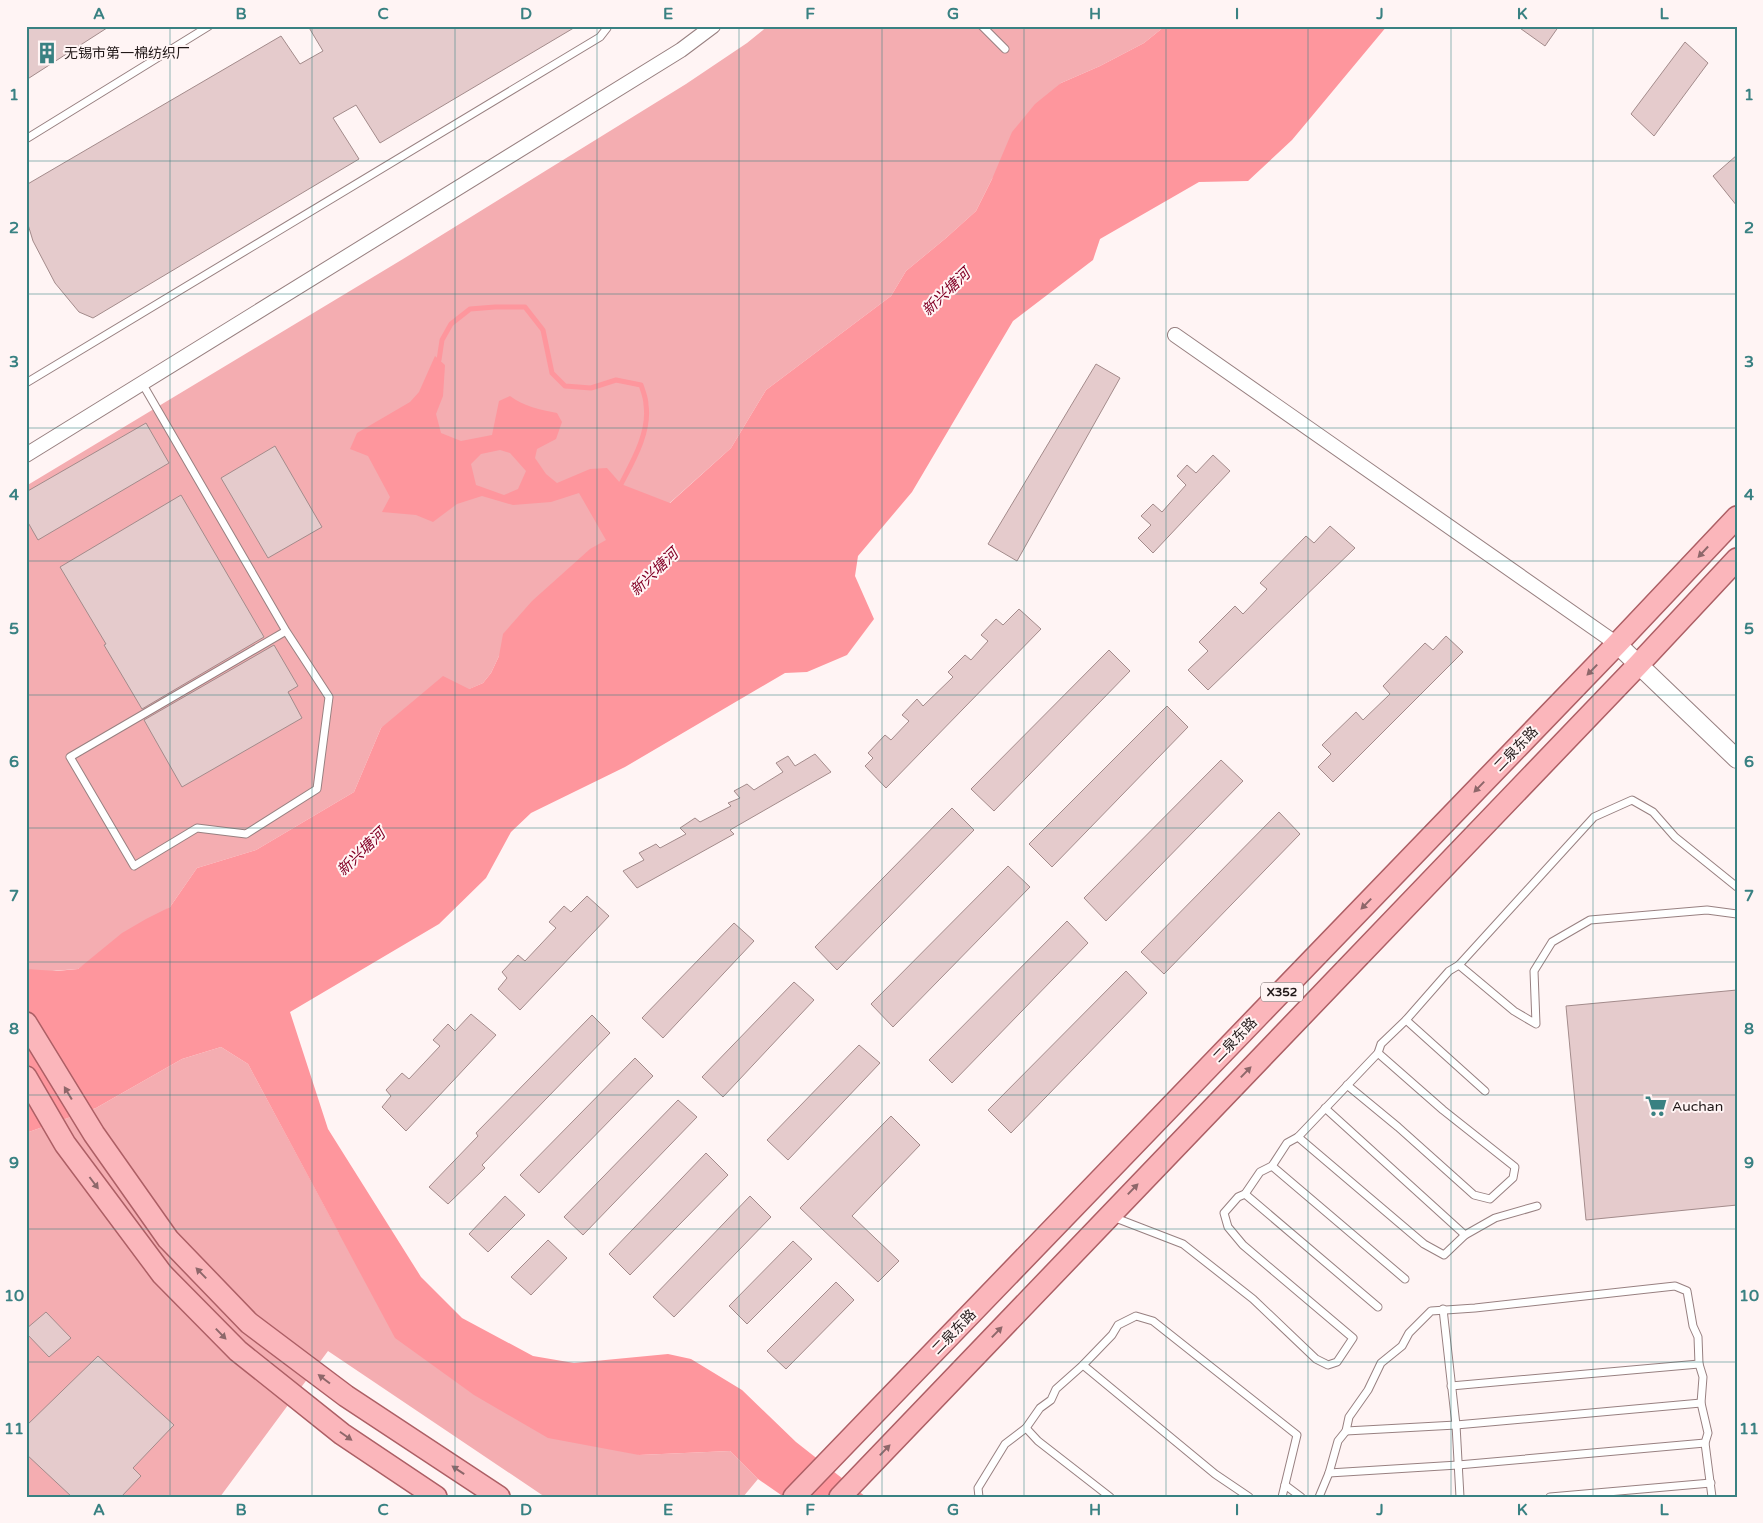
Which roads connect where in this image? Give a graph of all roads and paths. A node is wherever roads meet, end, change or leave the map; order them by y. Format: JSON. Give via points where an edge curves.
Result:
{"nodes":[{"id":1,"x":209,"y":26,"type":"edge"},
{"id":2,"x":606,"y":26,"type":"edge"},
{"id":3,"x":713,"y":26,"type":"edge"},
{"id":4,"x":982,"y":26,"type":"edge"},
{"id":5,"x":1005,"y":49,"type":"dead end"},
{"id":6,"x":26,"y":139,"type":"edge"},
{"id":7,"x":1175,"y":335,"type":"dead end"},
{"id":8,"x":26,"y":383,"type":"edge"},
{"id":9,"x":142,"y":383,"type":"junction"},
{"id":10,"x":26,"y":455,"type":"edge"},
{"id":11,"x":1737,"y":517,"type":"edge"},
{"id":12,"x":1737,"y":559,"type":"edge"},
{"id":13,"x":286,"y":631,"type":"junction"},
{"id":14,"x":1617,"y":644,"type":"junction"},
{"id":15,"x":1638,"y":665,"type":"junction"},
{"id":16,"x":1737,"y":759,"type":"edge"},
{"id":17,"x":1737,"y":886,"type":"edge"},
{"id":18,"x":1737,"y":914,"type":"edge"},
{"id":19,"x":1459,"y":965,"type":"junction"},
{"id":20,"x":1406,"y":1020,"type":"junction"},
{"id":21,"x":26,"y":1023,"type":"edge"},
{"id":22,"x":1378,"y":1053,"type":"junction"},
{"id":23,"x":26,"y":1077,"type":"edge"},
{"id":24,"x":1347,"y":1085,"type":"junction"},
{"id":25,"x":1485,"y":1091,"type":"dead end"},
{"id":26,"x":1324,"y":1108,"type":"junction"},
{"id":27,"x":1298,"y":1136,"type":"junction"},
{"id":28,"x":1272,"y":1166,"type":"junction"},
{"id":29,"x":1245,"y":1194,"type":"junction"},
{"id":30,"x":1537,"y":1206,"type":"dead end"},
{"id":31,"x":1108,"y":1215,"type":"junction"},
{"id":32,"x":1465,"y":1235,"type":"junction"},
{"id":33,"x":1405,"y":1279,"type":"dead end"},
{"id":34,"x":1378,"y":1307,"type":"dead end"},
{"id":35,"x":1443,"y":1309,"type":"junction"},
{"id":36,"x":1699,"y":1364,"type":"junction"},
{"id":37,"x":1083,"y":1365,"type":"junction"},
{"id":38,"x":1451,"y":1386,"type":"junction"},
{"id":39,"x":1701,"y":1403,"type":"junction"},
{"id":40,"x":1456,"y":1425,"type":"junction"},
{"id":41,"x":1026,"y":1428,"type":"junction"},
{"id":42,"x":1346,"y":1431,"type":"junction"},
{"id":43,"x":1705,"y":1443,"type":"junction"},
{"id":44,"x":1458,"y":1465,"type":"junction"},
{"id":45,"x":1329,"y":1473,"type":"junction"},
{"id":46,"x":1711,"y":1483,"type":"junction"},
{"id":47,"x":1285,"y":1485,"type":"junction"},
{"id":48,"x":845,"y":1491,"type":"edge"},
{"id":49,"x":436,"y":1497,"type":"edge"},
{"id":50,"x":499,"y":1497,"type":"edge"},
{"id":51,"x":794,"y":1497,"type":"edge"},
{"id":52,"x":979,"y":1497,"type":"edge"},
{"id":53,"x":1110,"y":1497,"type":"edge"},
{"id":54,"x":1249,"y":1497,"type":"edge"},
{"id":55,"x":1282,"y":1497,"type":"edge"},
{"id":56,"x":1300,"y":1497,"type":"edge"},
{"id":57,"x":1319,"y":1497,"type":"edge"},
{"id":58,"x":1460,"y":1497,"type":"edge"},
{"id":59,"x":1550,"y":1497,"type":"edge"},
{"id":60,"x":1712,"y":1497,"type":"edge"}],
"edges":[{"from":1,"to":6,"type":"lane"},
{"from":2,"to":8,"type":"lane","via":[[600,37]]},
{"from":3,"to":9,"type":"street","via":[[681,50]]},
{"from":4,"to":5,"type":"lane"},
{"from":7,"to":14,"type":"street"},
{"from":9,"to":10,"type":"street"},
{"from":9,"to":13,"type":"lane"},
{"from":11,"to":14,"type":"main road","name":"二泉东路","number":"X352","one_way":true},
{"from":12,"to":15,"type":"main road","number":"X352"},
{"from":13,"to":13,"type":"lane","via":[[329,697],[317,789],[246,834],[197,828],[134,866],[70,757]]},
{"from":14,"to":15,"type":"street"},
{"from":14,"to":51,"type":"main road","name":"二泉东路","number":"X352","one_way":true},
{"from":15,"to":16,"type":"street"},
{"from":31,"to":15,"type":"main road","number":"X352","one_way":true},
{"from":17,"to":19,"type":"lane","via":[[1675,837],[1653,812],[1632,800],[1594,817]]},
{"from":18,"to":19,"type":"lane","via":[[1707,910],[1590,920],[1552,942],[1534,971],[1536,1024],[1514,1011]]},
{"from":19,"to":20,"type":"lane","via":[[1449,970]]},
{"from":20,"to":22,"type":"lane","via":[[1381,1044]]},
{"from":20,"to":25,"type":"lane"},
{"from":50,"to":21,"type":"main road","one_way":true,"via":[[346,1396],[249,1323],[168,1238],[94,1134]]},
{"from":22,"to":24,"type":"lane"},
{"from":22,"to":24,"type":"lane","via":[[1515,1167],[1513,1178],[1490,1199],[1474,1195]]},
{"from":23,"to":49,"type":"main road","one_way":true,"via":[[65,1144],[162,1274],[238,1352],[342,1434]]},
{"from":24,"to":26,"type":"lane"},
{"from":26,"to":27,"type":"lane"},
{"from":26,"to":32,"type":"lane"},
{"from":27,"to":28,"type":"lane","via":[[1287,1143]]},
{"from":27,"to":32,"type":"lane","via":[[1424,1244],[1444,1254]]},
{"from":28,"to":29,"type":"lane","via":[[1260,1172]]},
{"from":28,"to":33,"type":"lane"},
{"from":29,"to":31,"type":"lane","via":[[1224,1213],[1228,1227],[1243,1246],[1353,1338],[1337,1362],[1328,1366],[1316,1359],[1253,1300],[1183,1244]]},
{"from":29,"to":34,"type":"lane"},
{"from":30,"to":32,"type":"lane","via":[[1495,1218]]},
{"from":48,"to":31,"type":"main road","number":"X352","one_way":true},
{"from":35,"to":36,"type":"lane","via":[[1675,1286],[1687,1291],[1698,1337]]},
{"from":35,"to":38,"type":"lane"},
{"from":35,"to":42,"type":"lane","via":[[1431,1311],[1409,1333],[1402,1346],[1381,1363],[1368,1390],[1349,1417]]},
{"from":36,"to":38,"type":"lane"},
{"from":36,"to":39,"type":"lane","via":[[1703,1376]]},
{"from":37,"to":41,"type":"lane","via":[[1056,1389],[1051,1400],[1040,1408]]},
{"from":37,"to":47,"type":"lane","via":[[1118,1325],[1136,1316],[1153,1321],[1297,1435]]},
{"from":37,"to":54,"type":"lane","via":[[1215,1474]]},
{"from":38,"to":40,"type":"lane"},
{"from":39,"to":40,"type":"lane"},
{"from":39,"to":43,"type":"lane","via":[[1708,1433]]},
{"from":40,"to":42,"type":"lane"},
{"from":40,"to":44,"type":"lane"},
{"from":41,"to":52,"type":"lane","via":[[1005,1444],[978,1488]]},
{"from":41,"to":53,"type":"lane"},
{"from":42,"to":45,"type":"lane","via":[[1338,1441]]},
{"from":43,"to":44,"type":"lane"},
{"from":43,"to":46,"type":"lane"},
{"from":44,"to":45,"type":"lane"},
{"from":44,"to":58,"type":"lane"},
{"from":45,"to":57,"type":"lane"},
{"from":46,"to":59,"type":"lane"},
{"from":46,"to":60,"type":"lane"},
{"from":47,"to":55,"type":"lane"},
{"from":47,"to":56,"type":"lane"}]}
